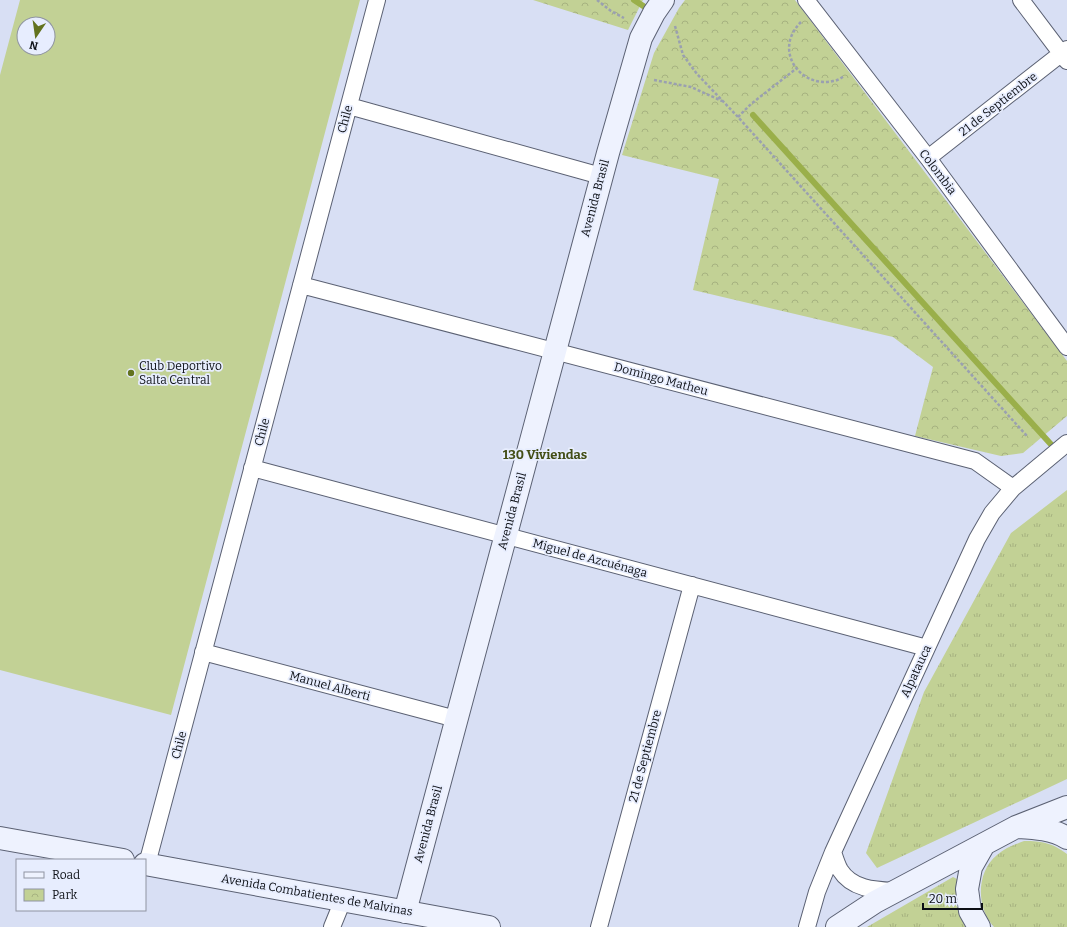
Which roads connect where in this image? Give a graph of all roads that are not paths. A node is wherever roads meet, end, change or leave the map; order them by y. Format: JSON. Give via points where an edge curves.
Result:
{"nodes":[{"id":1,"x":377,"y":0,"type":"edge"},
{"id":2,"x":663,"y":0,"type":"edge"},
{"id":3,"x":806,"y":0,"type":"edge"},
{"id":4,"x":1021,"y":0,"type":"edge"},
{"id":5,"x":1065,"y":55,"type":"edge"},
{"id":6,"x":349,"y":106,"type":"junction"},
{"id":7,"x":928,"y":158,"type":"junction"},
{"id":8,"x":601,"y":176,"type":"junction"},
{"id":9,"x":301,"y":285,"type":"junction"},
{"id":10,"x":1067,"y":347,"type":"edge"},
{"id":11,"x":554,"y":351,"type":"junction"},
{"id":12,"x":1067,"y":443,"type":"edge"},
{"id":13,"x":252,"y":468,"type":"junction"},
{"id":14,"x":1013,"y":488,"type":"junction"},
{"id":15,"x":505,"y":535,"type":"junction"},
{"id":16,"x":692,"y":585,"type":"junction"},
{"id":17,"x":927,"y":648,"type":"junction"},
{"id":18,"x":203,"y":652,"type":"junction"},
{"id":19,"x":456,"y":719,"type":"junction"},
{"id":20,"x":1067,"y":807,"type":"edge"},
{"id":21,"x":1016,"y":827,"type":"junction"},
{"id":22,"x":0,"y":838,"type":"edge"},
{"id":23,"x":1067,"y":838,"type":"edge"},
{"id":24,"x":982,"y":846,"type":"junction"},
{"id":25,"x":833,"y":852,"type":"junction"},
{"id":26,"x":118,"y":859,"type":"edge"},
{"id":27,"x":146,"y":864,"type":"edge"},
{"id":28,"x":896,"y":891,"type":"junction"},
{"id":29,"x":343,"y":900,"type":"junction"},
{"id":30,"x":405,"y":912,"type":"junction"},
{"id":31,"x":332,"y":927,"type":"edge"},
{"id":32,"x":489,"y":927,"type":"edge"},
{"id":33,"x":599,"y":927,"type":"edge"},
{"id":34,"x":807,"y":927,"type":"edge"},
{"id":35,"x":836,"y":927,"type":"edge"},
{"id":36,"x":979,"y":927,"type":"edge"}],
"edges":[{"from":1,"to":6,"type":"street","name":"Chile"},
{"from":2,"to":8,"type":"street","name":"Avenida Brasil","via":[[641,38]]},
{"from":3,"to":7,"type":"street","name":"Colombia"},
{"from":4,"to":5,"type":"street"},
{"from":5,"to":7,"type":"street","name":"21 de Septiembre"},
{"from":6,"to":8,"type":"street"},
{"from":6,"to":9,"type":"street","name":"Chile"},
{"from":7,"to":10,"type":"street","name":"Colombia"},
{"from":8,"to":11,"type":"street","name":"Avenida Brasil"},
{"from":9,"to":11,"type":"street","name":"Domingo Matheu"},
{"from":9,"to":13,"type":"street","name":"Chile"},
{"from":11,"to":14,"type":"street","name":"Domingo Matheu","via":[[975,461]]},
{"from":11,"to":15,"type":"street","name":"Avenida Brasil"},
{"from":12,"to":14,"type":"street","name":"Alpatauca"},
{"from":13,"to":15,"type":"street","name":"Miguel de Azcuénaga"},
{"from":13,"to":18,"type":"street","name":"Chile"},
{"from":14,"to":17,"type":"street","name":"Alpatauca","via":[[992,513],[977,539]]},
{"from":15,"to":16,"type":"street","name":"Miguel de Azcuénaga"},
{"from":15,"to":19,"type":"street","name":"Avenida Brasil"},
{"from":16,"to":17,"type":"street","name":"Miguel de Azcuénaga"},
{"from":16,"to":33,"type":"street","name":"21 de Septiembre"},
{"from":17,"to":25,"type":"street","name":"Alpatauca"},
{"from":18,"to":19,"type":"street","name":"Manuel Alberti"},
{"from":18,"to":27,"type":"street","name":"Chile"},
{"from":19,"to":30,"type":"street","name":"Avenida Brasil"},
{"from":20,"to":21,"type":"street"},
{"from":21,"to":23,"type":"street","via":[[1039,828]]},
{"from":21,"to":24,"type":"street"},
{"from":22,"to":26,"type":"street"},
{"from":24,"to":28,"type":"street"},
{"from":24,"to":36,"type":"street","via":[[971,867],[967,889],[970,911]]},
{"from":25,"to":28,"type":"street","via":[[840,870],[852,883],[870,890]]},
{"from":25,"to":34,"type":"street","name":"Alpatauca","via":[[817,892]]},
{"from":27,"to":29,"type":"street","name":"Avenida Combatientes de Malvinas"},
{"from":28,"to":35,"type":"street"},
{"from":29,"to":30,"type":"street","name":"Avenida Combatientes de Malvinas"},
{"from":29,"to":31,"type":"street"},
{"from":30,"to":32,"type":"street","name":"Avenida Combatientes de Malvinas"}]}
